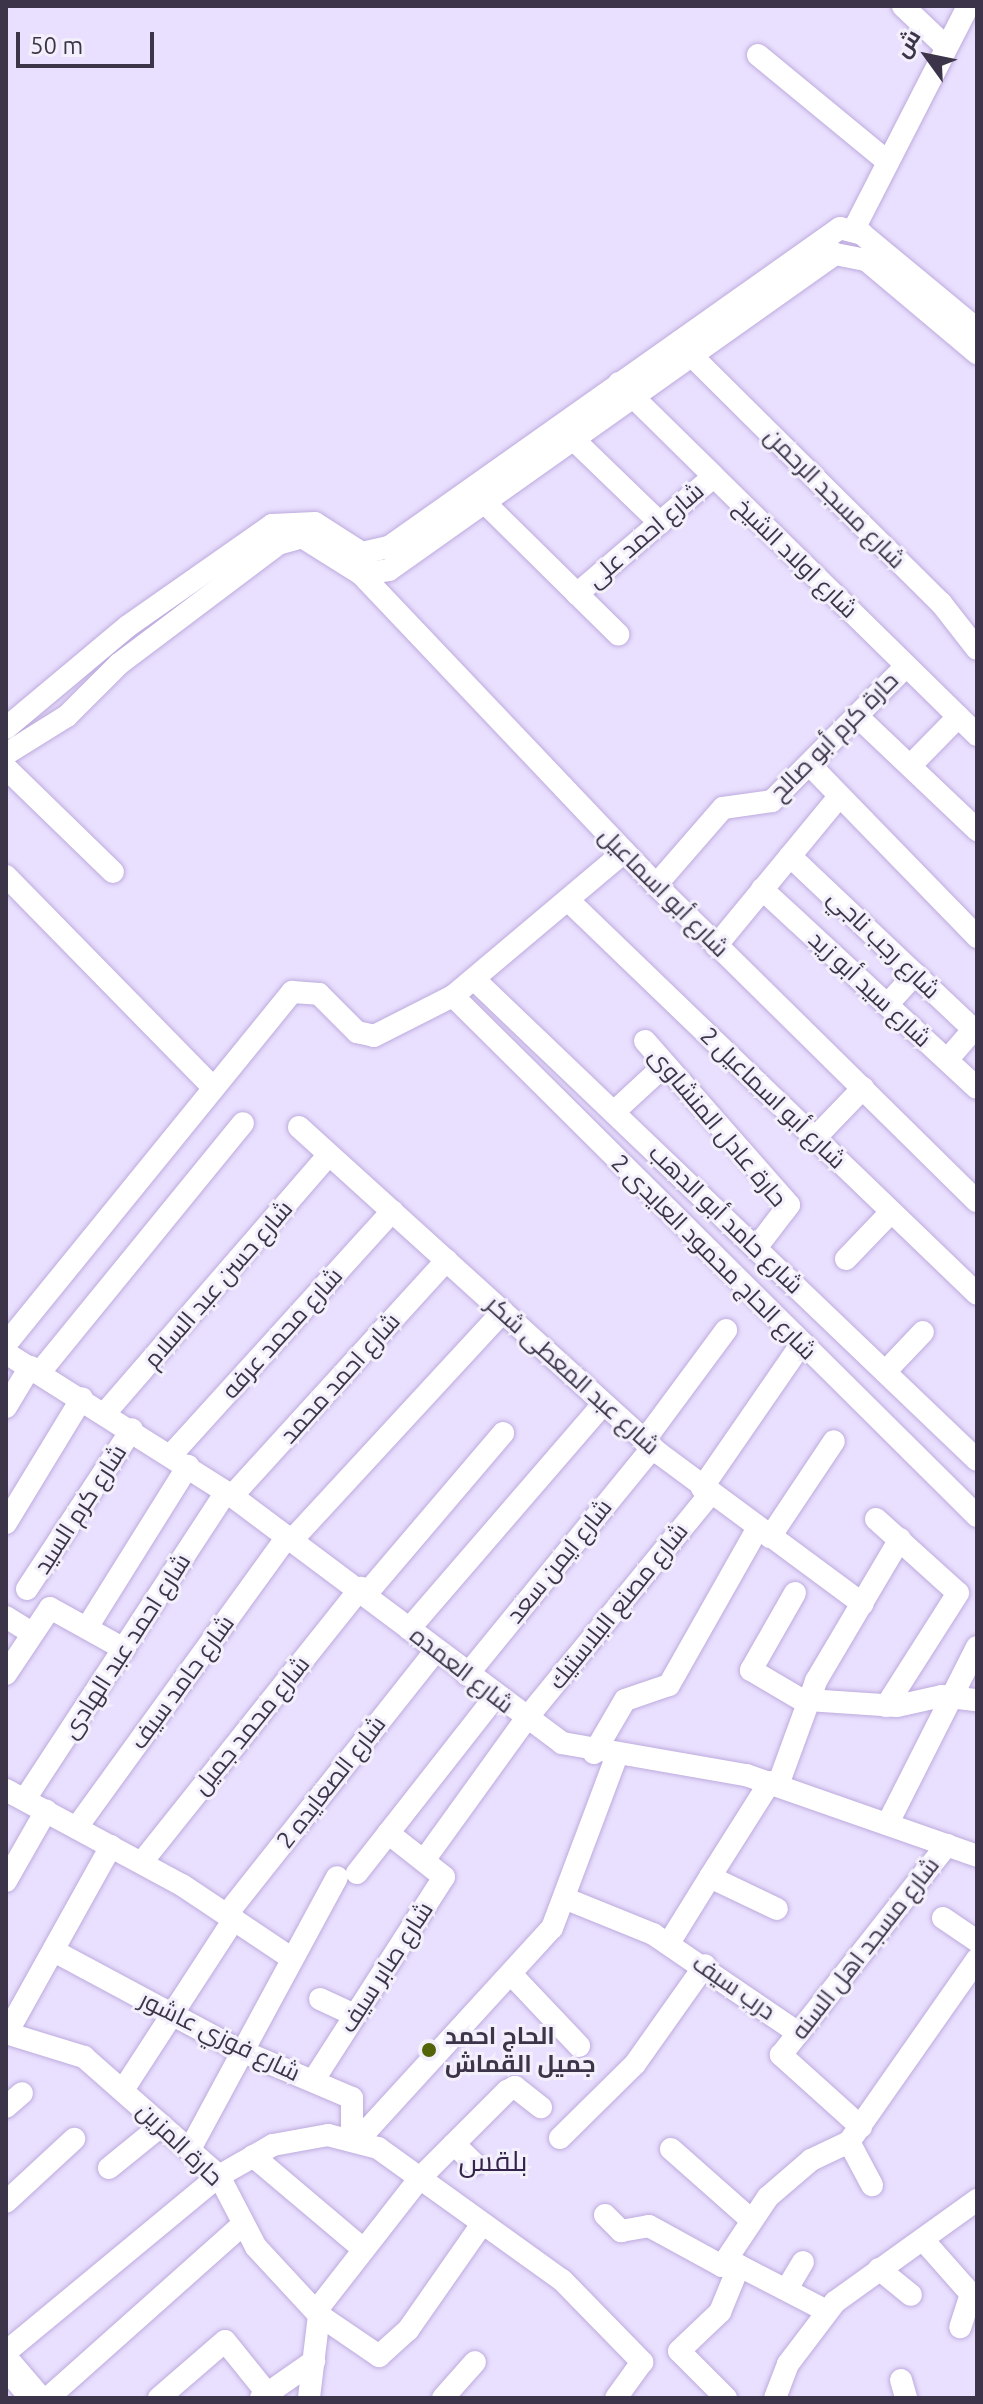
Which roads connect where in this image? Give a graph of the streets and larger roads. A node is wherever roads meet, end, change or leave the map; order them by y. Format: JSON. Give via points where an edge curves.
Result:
{"nodes":[{"id":1,"x":903,"y":6,"type":"edge"},
{"id":2,"x":968,"y":6,"type":"edge"},
{"id":3,"x":946,"y":47,"type":"junction"},
{"id":4,"x":758,"y":55,"type":"dead end"},
{"id":5,"x":888,"y":162,"type":"junction"},
{"id":6,"x":854,"y":229,"type":"junction"},
{"id":7,"x":977,"y":329,"type":"edge"},
{"id":8,"x":688,"y":352,"type":"junction"},
{"id":9,"x":977,"y":353,"type":"edge"},
{"id":10,"x":623,"y":387,"type":"junction"},
{"id":11,"x":571,"y":437,"type":"junction"},
{"id":12,"x":713,"y":477,"type":"junction"},
{"id":13,"x":483,"y":501,"type":"junction"},
{"id":14,"x":660,"y":523,"type":"junction"},
{"id":15,"x":314,"y":532,"type":"junction"},
{"id":16,"x":361,"y":574,"type":"junction"},
{"id":17,"x":205,"y":585,"type":"junction"},
{"id":18,"x":577,"y":594,"type":"junction"},
{"id":19,"x":618,"y":634,"type":"dead end"},
{"id":20,"x":977,"y":649,"type":"edge"},
{"id":21,"x":906,"y":666,"type":"junction"},
{"id":22,"x":857,"y":716,"type":"junction"},
{"id":23,"x":958,"y":717,"type":"junction"},
{"id":24,"x":6,"y":728,"type":"edge"},
{"id":25,"x":977,"y":735,"type":"edge"},
{"id":26,"x":6,"y":754,"type":"edge"},
{"id":27,"x":810,"y":765,"type":"junction"},
{"id":28,"x":910,"y":766,"type":"junction"},
{"id":29,"x":6,"y":768,"type":"edge"},
{"id":30,"x":839,"y":797,"type":"junction"},
{"id":31,"x":977,"y":830,"type":"edge"},
{"id":32,"x":624,"y":852,"type":"junction"},
{"id":33,"x":790,"y":856,"type":"junction"},
{"id":34,"x":113,"y":872,"type":"dead end"},
{"id":35,"x":6,"y":876,"type":"edge"},
{"id":36,"x":656,"y":885,"type":"junction"},
{"id":37,"x":762,"y":889,"type":"junction"},
{"id":38,"x":570,"y":902,"type":"junction"},
{"id":39,"x":977,"y":937,"type":"edge"},
{"id":40,"x":716,"y":946,"type":"junction"},
{"id":41,"x":915,"y":974,"type":"junction"},
{"id":42,"x":474,"y":979,"type":"junction"},
{"id":43,"x":453,"y":996,"type":"junction"},
{"id":44,"x":887,"y":1005,"type":"junction"},
{"id":45,"x":975,"y":1032,"type":"edge"},
{"id":46,"x":645,"y":1041,"type":"dead end"},
{"id":47,"x":947,"y":1060,"type":"junction"},
{"id":48,"x":665,"y":1065,"type":"junction"},
{"id":49,"x":212,"y":1086,"type":"junction"},
{"id":50,"x":863,"y":1088,"type":"junction"},
{"id":51,"x":977,"y":1088,"type":"edge"},
{"id":52,"x":614,"y":1112,"type":"junction"},
{"id":53,"x":243,"y":1123,"type":"dead end"},
{"id":54,"x":299,"y":1127,"type":"dead end"},
{"id":55,"x":814,"y":1139,"type":"junction"},
{"id":56,"x":329,"y":1155,"type":"junction"},
{"id":57,"x":977,"y":1201,"type":"edge"},
{"id":58,"x":392,"y":1211,"type":"junction"},
{"id":59,"x":891,"y":1212,"type":"junction"},
{"id":60,"x":756,"y":1248,"type":"junction"},
{"id":61,"x":846,"y":1259,"type":"dead end"},
{"id":62,"x":447,"y":1260,"type":"junction"},
{"id":63,"x":977,"y":1294,"type":"edge"},
{"id":64,"x":808,"y":1299,"type":"junction"},
{"id":65,"x":503,"y":1311,"type":"junction"},
{"id":66,"x":783,"y":1325,"type":"junction"},
{"id":67,"x":726,"y":1330,"type":"dead end"},
{"id":68,"x":923,"y":1332,"type":"dead end"},
{"id":69,"x":802,"y":1343,"type":"junction"},
{"id":70,"x":6,"y":1344,"type":"edge"},
{"id":71,"x":6,"y":1353,"type":"edge"},
{"id":72,"x":35,"y":1370,"type":"junction"},
{"id":73,"x":885,"y":1372,"type":"junction"},
{"id":74,"x":82,"y":1398,"type":"junction"},
{"id":75,"x":603,"y":1404,"type":"junction"},
{"id":76,"x":6,"y":1407,"type":"edge"},
{"id":77,"x":106,"y":1412,"type":"junction"},
{"id":78,"x":132,"y":1429,"type":"junction"},
{"id":79,"x":503,"y":1433,"type":"dead end"},
{"id":80,"x":834,"y":1441,"type":"dead end"},
{"id":81,"x":648,"y":1444,"type":"junction"},
{"id":82,"x":180,"y":1460,"type":"junction"},
{"id":83,"x":977,"y":1460,"type":"edge"},
{"id":84,"x":706,"y":1491,"type":"junction"},
{"id":85,"x":229,"y":1494,"type":"junction"},
{"id":86,"x":977,"y":1516,"type":"edge"},
{"id":87,"x":876,"y":1519,"type":"dead end"},
{"id":88,"x":6,"y":1523,"type":"edge"},
{"id":89,"x":764,"y":1532,"type":"junction"},
{"id":90,"x":290,"y":1538,"type":"junction"},
{"id":91,"x":900,"y":1539,"type":"junction"},
{"id":92,"x":27,"y":1589,"type":"dead end"},
{"id":93,"x":364,"y":1591,"type":"junction"},
{"id":94,"x":795,"y":1593,"type":"dead end"},
{"id":95,"x":863,"y":1604,"type":"junction"},
{"id":96,"x":6,"y":1617,"type":"edge"},
{"id":97,"x":88,"y":1626,"type":"junction"},
{"id":98,"x":409,"y":1629,"type":"junction"},
{"id":99,"x":32,"y":1633,"type":"junction"},
{"id":100,"x":977,"y":1647,"type":"edge"},
{"id":101,"x":124,"y":1649,"type":"junction"},
{"id":102,"x":436,"y":1650,"type":"junction"},
{"id":103,"x":6,"y":1674,"type":"edge"},
{"id":104,"x":467,"y":1675,"type":"junction"},
{"id":105,"x":952,"y":1696,"type":"junction"},
{"id":106,"x":495,"y":1697,"type":"junction"},
{"id":107,"x":977,"y":1700,"type":"edge"},
{"id":108,"x":807,"y":1701,"type":"junction"},
{"id":109,"x":886,"y":1706,"type":"junction"},
{"id":110,"x":526,"y":1719,"type":"junction"},
{"id":111,"x":594,"y":1753,"type":"junction"},
{"id":112,"x":616,"y":1758,"type":"junction"},
{"id":113,"x":774,"y":1784,"type":"junction"},
{"id":114,"x":15,"y":1794,"type":"edge"},
{"id":115,"x":46,"y":1811,"type":"junction"},
{"id":116,"x":888,"y":1823,"type":"junction"},
{"id":117,"x":77,"y":1827,"type":"junction"},
{"id":118,"x":388,"y":1833,"type":"junction"},
{"id":119,"x":947,"y":1845,"type":"junction"},
{"id":120,"x":111,"y":1846,"type":"junction"},
{"id":121,"x":977,"y":1856,"type":"edge"},
{"id":122,"x":425,"y":1859,"type":"junction"},
{"id":123,"x":142,"y":1862,"type":"junction"},
{"id":124,"x":710,"y":1877,"type":"junction"},
{"id":125,"x":6,"y":1881,"type":"edge"},
{"id":126,"x":564,"y":1898,"type":"junction"},
{"id":127,"x":777,"y":1909,"type":"dead end"},
{"id":128,"x":230,"y":1917,"type":"junction"},
{"id":129,"x":943,"y":1918,"type":"dead end"},
{"id":130,"x":977,"y":1941,"type":"edge"},
{"id":131,"x":669,"y":1943,"type":"junction"},
{"id":132,"x":54,"y":1951,"type":"junction"},
{"id":133,"x":291,"y":1958,"type":"junction"},
{"id":134,"x":705,"y":1965,"type":"junction"},
{"id":135,"x":975,"y":1968,"type":"edge"},
{"id":136,"x":511,"y":1974,"type":"junction"},
{"id":137,"x":320,"y":1999,"type":"dead end"},
{"id":138,"x":355,"y":2015,"type":"junction"},
{"id":139,"x":174,"y":2017,"type":"junction"},
{"id":140,"x":7,"y":2033,"type":"edge"},
{"id":141,"x":798,"y":2033,"type":"junction"},
{"id":142,"x":579,"y":2046,"type":"dead end"},
{"id":143,"x":239,"y":2050,"type":"junction"},
{"id":144,"x":313,"y":2081,"type":"junction"},
{"id":145,"x":123,"y":2090,"type":"junction"},
{"id":146,"x":541,"y":2107,"type":"dead end"},
{"id":147,"x":162,"y":2125,"type":"junction"},
{"id":148,"x":855,"y":2135,"type":"junction"},
{"id":149,"x":356,"y":2138,"type":"junction"},
{"id":150,"x":560,"y":2138,"type":"dead end"},
{"id":151,"x":74,"y":2139,"type":"dead end"},
{"id":152,"x":454,"y":2144,"type":"junction"},
{"id":153,"x":190,"y":2149,"type":"junction"},
{"id":154,"x":671,"y":2149,"type":"dead end"},
{"id":155,"x":253,"y":2156,"type":"junction"},
{"id":156,"x":475,"y":2164,"type":"dead end"},
{"id":157,"x":109,"y":2168,"type":"dead end"},
{"id":158,"x":219,"y":2176,"type":"junction"},
{"id":159,"x":420,"y":2178,"type":"junction"},
{"id":160,"x":872,"y":2185,"type":"dead end"},
{"id":161,"x":977,"y":2200,"type":"edge"},
{"id":162,"x":6,"y":2202,"type":"edge"},
{"id":163,"x":605,"y":2215,"type":"dead end"},
{"id":164,"x":750,"y":2219,"type":"junction"},
{"id":165,"x":482,"y":2224,"type":"junction"},
{"id":166,"x":242,"y":2225,"type":"junction"},
{"id":167,"x":925,"y":2242,"type":"junction"},
{"id":168,"x":363,"y":2249,"type":"junction"},
{"id":169,"x":803,"y":2262,"type":"dead end"},
{"id":170,"x":733,"y":2263,"type":"junction"},
{"id":171,"x":879,"y":2269,"type":"junction"},
{"id":172,"x":788,"y":2287,"type":"junction"},
{"id":173,"x":911,"y":2295,"type":"dead end"},
{"id":174,"x":827,"y":2311,"type":"junction"},
{"id":175,"x":318,"y":2313,"type":"junction"},
{"id":176,"x":960,"y":2327,"type":"dead end"},
{"id":177,"x":6,"y":2352,"type":"edge"},
{"id":178,"x":314,"y":2361,"type":"junction"},
{"id":179,"x":475,"y":2362,"type":"dead end"},
{"id":180,"x":6,"y":2363,"type":"edge"},
{"id":181,"x":264,"y":2396,"type":"edge"},
{"id":182,"x":36,"y":2398,"type":"edge"},
{"id":183,"x":48,"y":2398,"type":"edge"},
{"id":184,"x":159,"y":2398,"type":"edge"},
{"id":185,"x":309,"y":2398,"type":"edge"},
{"id":186,"x":443,"y":2398,"type":"edge"},
{"id":187,"x":616,"y":2398,"type":"edge"},
{"id":188,"x":726,"y":2398,"type":"edge"},
{"id":189,"x":775,"y":2398,"type":"edge"}],
"edges":[{"from":1,"to":3,"type":"street"},
{"from":2,"to":3,"type":"street"},
{"from":3,"to":5,"type":"street"},
{"from":4,"to":5,"type":"street"},
{"from":5,"to":6,"type":"street"},
{"from":6,"to":7,"type":"street"},
{"from":6,"to":10,"type":"street","via":[[833,231]]},
{"from":8,"to":9,"type":"street","via":[[843,252],[866,260]]},
{"from":8,"to":10,"type":"street"},
{"from":8,"to":20,"type":"street","name":"شارع مسجد الرحمن","via":[[941,603]]},
{"from":10,"to":11,"type":"street"},
{"from":10,"to":12,"type":"street","name":"شارع اولاد الشيخ"},
{"from":10,"to":15,"type":"street","via":[[377,554],[362,553]]},
{"from":11,"to":13,"type":"street"},
{"from":11,"to":14,"type":"street"},
{"from":12,"to":14,"type":"street","name":"شارع احمد على"},
{"from":12,"to":21,"type":"street","name":"شارع اولاد الشيخ"},
{"from":13,"to":16,"type":"street","via":[[389,570]]},
{"from":13,"to":18,"type":"street"},
{"from":14,"to":18,"type":"street","name":"شارع احمد على"},
{"from":15,"to":16,"type":"street","name":"شارع أبو اسماعيل"},
{"from":15,"to":17,"type":"street","via":[[272,525]]},
{"from":16,"to":32,"type":"street","name":"شارع أبو اسماعيل"},
{"from":17,"to":24,"type":"street"},
{"from":17,"to":26,"type":"street","via":[[67,716]]},
{"from":18,"to":19,"type":"street"},
{"from":21,"to":22,"type":"street","name":"حارة كرم أبو صالح"},
{"from":21,"to":23,"type":"street","name":"شارع اولاد الشيخ"},
{"from":22,"to":27,"type":"street","name":"حارة كرم أبو صالح"},
{"from":22,"to":28,"type":"street"},
{"from":23,"to":25,"type":"street","name":"شارع اولاد الشيخ"},
{"from":23,"to":28,"type":"street"},
{"from":27,"to":30,"type":"street"},
{"from":27,"to":36,"type":"street","name":"حارة كرم أبو صالح","via":[[763,806],[723,808]]},
{"from":28,"to":31,"type":"street"},
{"from":29,"to":34,"type":"street"},
{"from":30,"to":33,"type":"street"},
{"from":30,"to":39,"type":"street"},
{"from":32,"to":36,"type":"street","name":"شارع أبو اسماعيل"},
{"from":32,"to":38,"type":"street"},
{"from":33,"to":37,"type":"street"},
{"from":33,"to":41,"type":"street","name":"شارع رجب ناجي"},
{"from":35,"to":49,"type":"street"},
{"from":36,"to":40,"type":"street","name":"شارع أبو اسماعيل"},
{"from":37,"to":40,"type":"street"},
{"from":37,"to":44,"type":"street","name":"شارع سيد أبو زيد"},
{"from":38,"to":42,"type":"street"},
{"from":38,"to":55,"type":"street","name":"شارع أبو اسماعيل 2"},
{"from":40,"to":50,"type":"street","name":"شارع أبو اسماعيل"},
{"from":41,"to":44,"type":"street"},
{"from":41,"to":45,"type":"street","name":"شارع رجب ناجي"},
{"from":42,"to":43,"type":"street"},
{"from":42,"to":52,"type":"street","name":"شارع حامد أبو الدهب"},
{"from":43,"to":49,"type":"street","via":[[366,1037],[319,994],[292,992]]},
{"from":43,"to":66,"type":"street","name":"شارع الحاج محمود العايدى 2"},
{"from":44,"to":47,"type":"street","name":"شارع سيد أبو زيد"},
{"from":45,"to":47,"type":"street"},
{"from":46,"to":48,"type":"street","name":"حارة عادل المنشاوى"},
{"from":47,"to":51,"type":"street","name":"شارع سيد أبو زيد"},
{"from":48,"to":52,"type":"street"},
{"from":48,"to":60,"type":"street","name":"حارة عادل المنشاوى","via":[[789,1205]]},
{"from":49,"to":70,"type":"street"},
{"from":50,"to":55,"type":"street"},
{"from":50,"to":57,"type":"street","name":"شارع أبو اسماعيل"},
{"from":52,"to":60,"type":"street","name":"شارع حامد أبو الدهب"},
{"from":53,"to":72,"type":"street"},
{"from":54,"to":56,"type":"street","name":"شارع عبد المعطى شكر"},
{"from":55,"to":59,"type":"street","name":"شارع أبو اسماعيل 2"},
{"from":56,"to":58,"type":"street","name":"شارع عبد المعطى شكر"},
{"from":56,"to":77,"type":"street","name":"شارع حسن عبد السلام"},
{"from":58,"to":62,"type":"street","name":"شارع عبد المعطى شكر"},
{"from":58,"to":82,"type":"street","name":"شارع محمد عرفه"},
{"from":59,"to":61,"type":"street"},
{"from":59,"to":63,"type":"street","name":"شارع أبو اسماعيل 2"},
{"from":60,"to":64,"type":"street","name":"شارع حامد أبو الدهب"},
{"from":62,"to":65,"type":"street","name":"شارع عبد المعطى شكر"},
{"from":62,"to":85,"type":"street","name":"شارع احمد محمد"},
{"from":64,"to":66,"type":"street"},
{"from":64,"to":73,"type":"street","name":"شارع حامد أبو الدهب"},
{"from":65,"to":75,"type":"street","name":"شارع عبد المعطى شكر"},
{"from":65,"to":90,"type":"street","name":"شارع حامد سيف"},
{"from":66,"to":69,"type":"street","name":"شارع الحاج محمود العايدى 2"},
{"from":67,"to":81,"type":"street","name":"شارع ايمن سعد"},
{"from":68,"to":73,"type":"street"},
{"from":69,"to":84,"type":"street","name":"شارع مصنع البلاستيك"},
{"from":69,"to":86,"type":"street","name":"شارع الحاج محمود العايدى 2"},
{"from":71,"to":72,"type":"street","name":"شارع العمده"},
{"from":72,"to":74,"type":"street","name":"شارع العمده"},
{"from":72,"to":76,"type":"street"},
{"from":73,"to":83,"type":"street","name":"شارع حامد أبو الدهب"},
{"from":74,"to":77,"type":"street","name":"شارع العمده"},
{"from":74,"to":88,"type":"street"},
{"from":75,"to":81,"type":"street","name":"شارع عبد المعطى شكر"},
{"from":75,"to":98,"type":"street"},
{"from":77,"to":78,"type":"street","name":"شارع العمده"},
{"from":78,"to":82,"type":"street","name":"شارع العمده"},
{"from":78,"to":92,"type":"street","name":"شارع كرم السيد"},
{"from":79,"to":93,"type":"street"},
{"from":80,"to":89,"type":"street"},
{"from":81,"to":84,"type":"street","name":"شارع عبد المعطى شكر"},
{"from":81,"to":104,"type":"street","name":"شارع ايمن سعد"},
{"from":82,"to":85,"type":"street","name":"شارع العمده"},
{"from":82,"to":97,"type":"street","name":"شارع محمد عرفه"},
{"from":84,"to":89,"type":"street","name":"شارع عبد المعطى شكر"},
{"from":84,"to":110,"type":"street","name":"شارع مصنع البلاستيك"},
{"from":85,"to":90,"type":"street","name":"شارع العمده"},
{"from":85,"to":101,"type":"street","name":"شارع احمد عبد الهادى"},
{"from":87,"to":91,"type":"street"},
{"from":89,"to":95,"type":"street","name":"شارع عبد المعطى شكر"},
{"from":89,"to":111,"type":"street","via":[[669,1685],[625,1700]]},
{"from":90,"to":93,"type":"street","name":"شارع العمده"},
{"from":90,"to":117,"type":"street","name":"شارع حامد سيف"},
{"from":91,"to":95,"type":"street","name":"درب سيف"},
{"from":91,"to":109,"type":"street","via":[[958,1593]]},
{"from":93,"to":98,"type":"street","name":"شارع العمده"},
{"from":93,"to":123,"type":"street","name":"شارع محمد جميل"},
{"from":94,"to":108,"type":"street","via":[[751,1670]]},
{"from":95,"to":108,"type":"street","name":"درب سيف"},
{"from":96,"to":99,"type":"street"},
{"from":97,"to":99,"type":"street","via":[[50,1608]]},
{"from":97,"to":101,"type":"street"},
{"from":98,"to":102,"type":"street","name":"شارع العمده"},
{"from":99,"to":103,"type":"street"},
{"from":100,"to":105,"type":"street"},
{"from":101,"to":114,"type":"street","name":"شارع احمد عبد الهادى"},
{"from":102,"to":104,"type":"street","name":"شارع العمده"},
{"from":102,"to":128,"type":"street","name":"شارع الصعايده 2"},
{"from":104,"to":106,"type":"street","name":"شارع العمده"},
{"from":105,"to":107,"type":"street"},
{"from":105,"to":109,"type":"street"},
{"from":105,"to":116,"type":"street"},
{"from":106,"to":110,"type":"street","name":"شارع العمده"},
{"from":106,"to":118,"type":"street"},
{"from":108,"to":109,"type":"street"},
{"from":108,"to":113,"type":"street","name":"درب سيف"},
{"from":110,"to":111,"type":"street","name":"شارع العمده","via":[[562,1743]]},
{"from":110,"to":122,"type":"street"},
{"from":111,"to":112,"type":"street","name":"شارع العمده"},
{"from":112,"to":113,"type":"street","name":"شارع العمده","via":[[707,1767]]},
{"from":112,"to":126,"type":"street"},
{"from":113,"to":116,"type":"street","name":"شارع العمده"},
{"from":113,"to":124,"type":"street","name":"درب سيف"},
{"from":114,"to":115,"type":"street"},
{"from":115,"to":117,"type":"street"},
{"from":115,"to":125,"type":"street"},
{"from":116,"to":119,"type":"street","name":"شارع العمده"},
{"from":117,"to":120,"type":"street"},
{"from":118,"to":122,"type":"street"},
{"from":118,"to":133,"type":"street","via":[[347,1875]]},
{"from":119,"to":121,"type":"street","name":"شارع العمده"},
{"from":119,"to":141,"type":"street","name":"شارع مسجد اهل السنه"},
{"from":120,"to":123,"type":"street"},
{"from":120,"to":132,"type":"street"},
{"from":122,"to":138,"type":"street","name":"شارع صابر سيف","via":[[444,1877]]},
{"from":123,"to":128,"type":"street"},
{"from":124,"to":127,"type":"street"},
{"from":124,"to":131,"type":"street","name":"درب سيف"},
{"from":126,"to":131,"type":"street","name":"درب سيف"},
{"from":126,"to":136,"type":"street","via":[[552,1928]]},
{"from":128,"to":133,"type":"street"},
{"from":128,"to":139,"type":"street","name":"شارع الصعايده 2"},
{"from":129,"to":130,"type":"street"},
{"from":131,"to":134,"type":"street","name":"درب سيف"},
{"from":132,"to":139,"type":"street","name":"شارع فوزي عاشور"},
{"from":132,"to":140,"type":"street"},
{"from":133,"to":143,"type":"street"},
{"from":134,"to":141,"type":"street","name":"درب سيف"},
{"from":134,"to":150,"type":"street","via":[[635,2064]]},
{"from":135,"to":148,"type":"street"},
{"from":136,"to":142,"type":"street"},
{"from":136,"to":149,"type":"street"},
{"from":137,"to":138,"type":"street"},
{"from":138,"to":144,"type":"street","name":"شارع صابر سيف"},
{"from":139,"to":143,"type":"street","name":"شارع فوزي عاشور"},
{"from":139,"to":145,"type":"street","name":"شارع الصعايده 2"},
{"from":140,"to":145,"type":"street","name":"حارة المزين","via":[[65,2047]]},
{"from":141,"to":148,"type":"street","name":"شارع مسجد اهل السنه","via":[[784,2052]]},
{"from":143,"to":144,"type":"street","name":"شارع فوزي عاشور"},
{"from":143,"to":153,"type":"street"},
{"from":144,"to":149,"type":"street","name":"شارع فوزي عاشور","via":[[354,2099]]},
{"from":145,"to":147,"type":"street","name":"حارة المزين"},
{"from":146,"to":152,"type":"street","via":[[512,2087]]},
{"from":147,"to":153,"type":"street","name":"حارة المزين"},
{"from":147,"to":157,"type":"street"},
{"from":148,"to":160,"type":"street"},
{"from":148,"to":164,"type":"street","via":[[800,2169]]},
{"from":149,"to":155,"type":"street","via":[[292,2138]]},
{"from":149,"to":159,"type":"street"},
{"from":151,"to":162,"type":"street"},
{"from":152,"to":156,"type":"street"},
{"from":152,"to":159,"type":"street"},
{"from":153,"to":158,"type":"street","name":"حارة المزين"},
{"from":154,"to":164,"type":"street"},
{"from":155,"to":158,"type":"street"},
{"from":155,"to":168,"type":"street"},
{"from":158,"to":166,"type":"street","name":"حارة المزين"},
{"from":158,"to":177,"type":"street"},
{"from":159,"to":165,"type":"street"},
{"from":159,"to":168,"type":"street"},
{"from":161,"to":167,"type":"street"},
{"from":163,"to":170,"type":"street","via":[[626,2232],[649,2226],[716,2266]]},
{"from":164,"to":170,"type":"street"},
{"from":165,"to":175,"type":"street","name":"حارة المزين","via":[[408,2330],[379,2356]]},
{"from":165,"to":187,"type":"street","via":[[562,2280],[642,2362]]},
{"from":166,"to":175,"type":"street","name":"حارة المزين"},
{"from":166,"to":183,"type":"street"},
{"from":167,"to":171,"type":"street"},
{"from":167,"to":176,"type":"street","via":[[971,2294]]},
{"from":168,"to":175,"type":"street"},
{"from":169,"to":172,"type":"street"},
{"from":170,"to":172,"type":"street"},
{"from":170,"to":188,"type":"street","via":[[720,2312],[679,2351]]},
{"from":171,"to":173,"type":"street"},
{"from":171,"to":174,"type":"street"},
{"from":172,"to":174,"type":"street"},
{"from":174,"to":189,"type":"street","via":[[788,2364]]},
{"from":175,"to":178,"type":"street"},
{"from":178,"to":181,"type":"street"},
{"from":178,"to":185,"type":"street"},
{"from":179,"to":186,"type":"street"},
{"from":180,"to":182,"type":"street"},
{"from":181,"to":184,"type":"street","via":[[229,2343],[219,2343]]}]}
